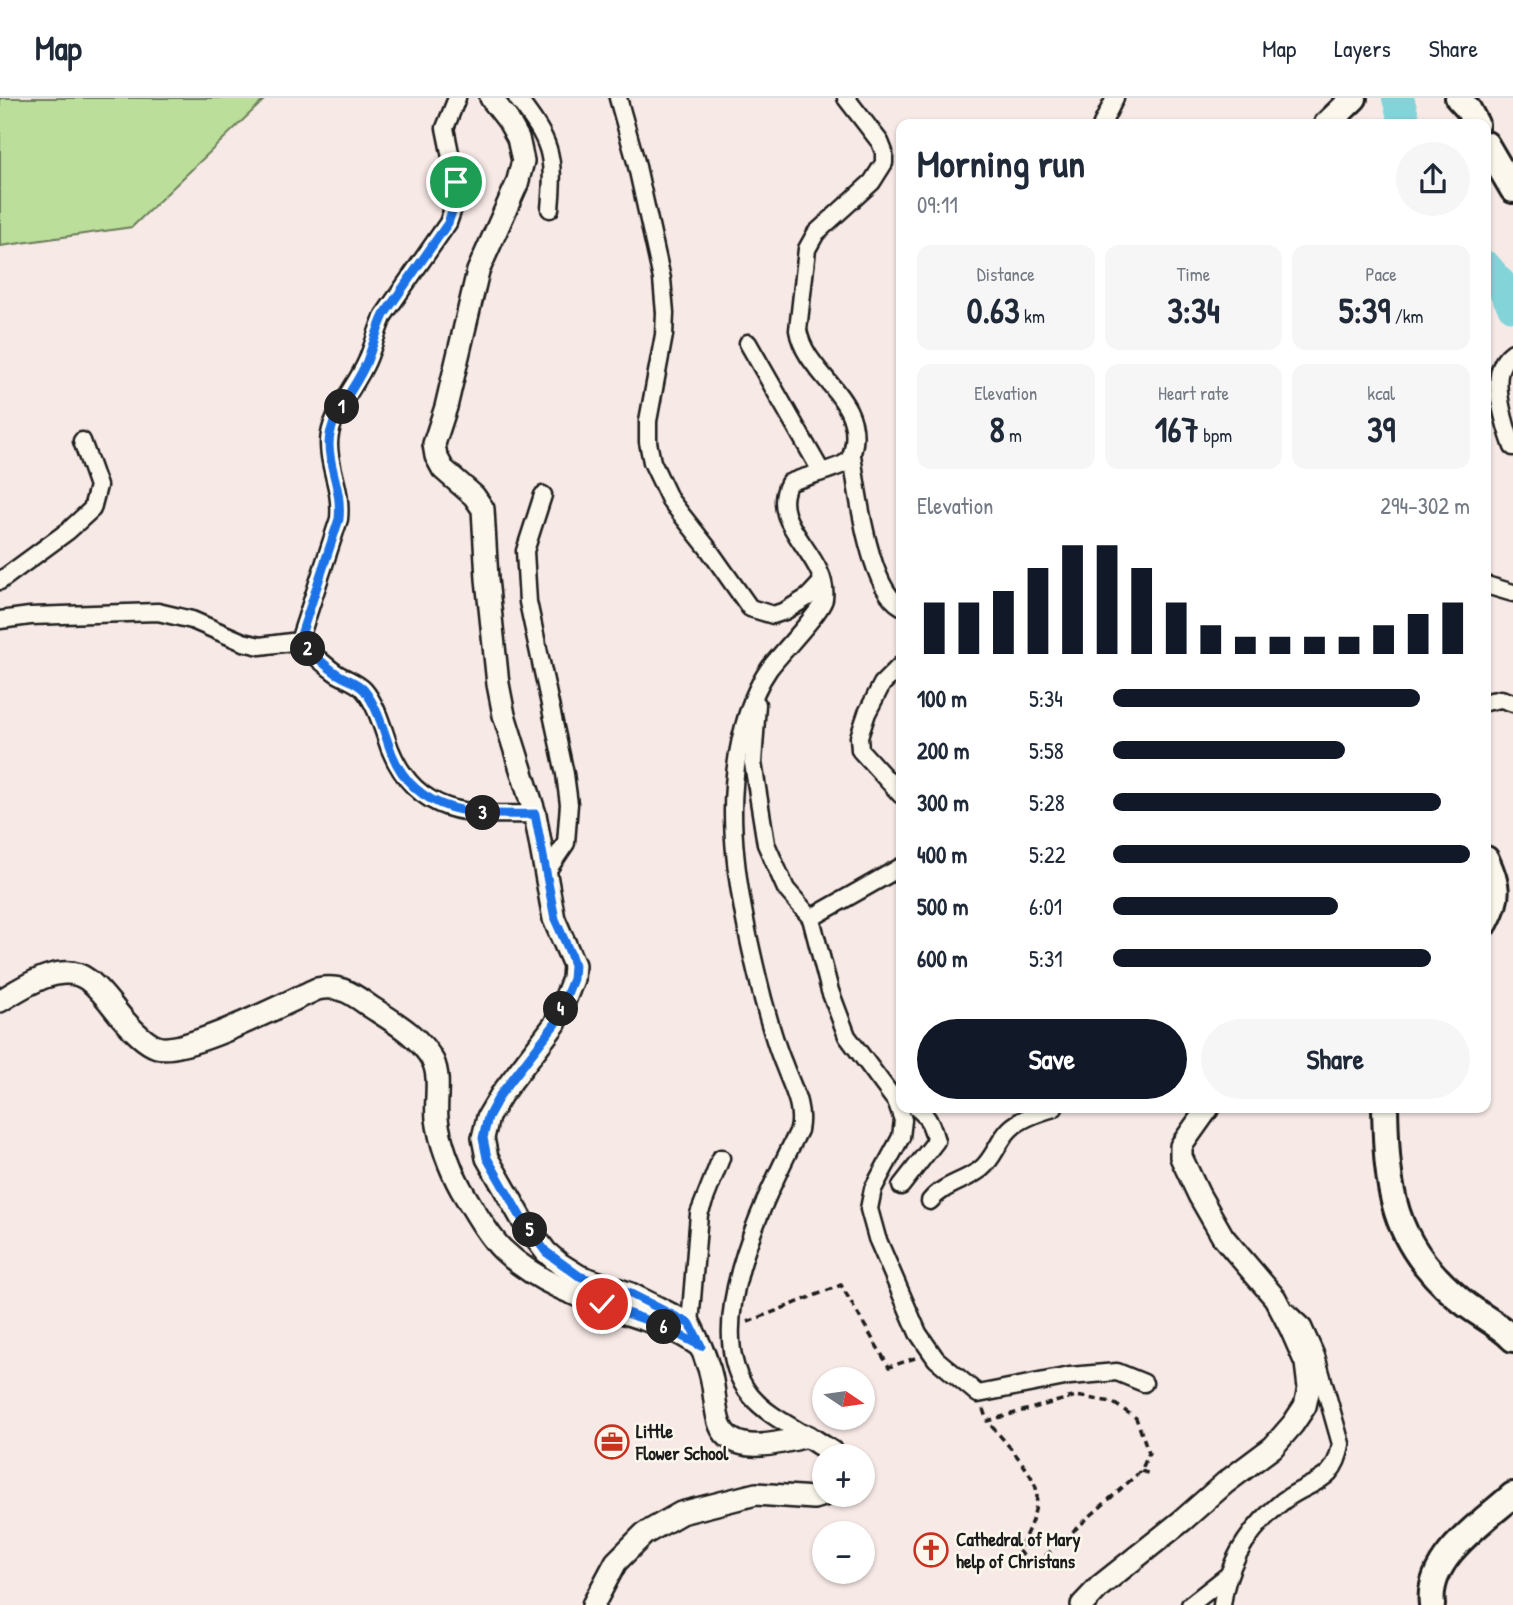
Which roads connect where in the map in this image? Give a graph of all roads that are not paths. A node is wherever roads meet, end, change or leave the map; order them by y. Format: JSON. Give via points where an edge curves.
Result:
{"nodes":[{"id":1,"x":457,"y":98,"type":"edge"},
{"id":2,"x":491,"y":98,"type":"edge"},
{"id":3,"x":517,"y":98,"type":"edge"},
{"id":4,"x":618,"y":98,"type":"edge"},
{"id":5,"x":846,"y":98,"type":"edge"},
{"id":6,"x":1115,"y":98,"type":"edge"},
{"id":7,"x":1458,"y":98,"type":"edge"},
{"id":8,"x":1104,"y":119,"type":"edge"},
{"id":9,"x":1473,"y":119,"type":"edge"},
{"id":10,"x":1491,"y":153,"type":"edge"},
{"id":11,"x":1513,"y":190,"type":"edge"},
{"id":12,"x":551,"y":209,"type":"dead end"},
{"id":13,"x":748,"y":343,"type":"dead end"},
{"id":14,"x":1513,"y":352,"type":"edge"},
{"id":15,"x":82,"y":441,"type":"dead end"},
{"id":16,"x":1513,"y":447,"type":"edge"},
{"id":17,"x":852,"y":455,"type":"junction"},
{"id":18,"x":821,"y":471,"type":"junction"},
{"id":19,"x":543,"y":495,"type":"dead end"},
{"id":20,"x":0,"y":581,"type":"edge"},
{"id":21,"x":822,"y":582,"type":"junction"},
{"id":22,"x":1491,"y":586,"type":"edge"},
{"id":23,"x":1513,"y":593,"type":"edge"},
{"id":24,"x":896,"y":603,"type":"edge"},
{"id":25,"x":0,"y":620,"type":"edge"},
{"id":26,"x":299,"y":641,"type":"junction"},
{"id":27,"x":896,"y":670,"type":"edge"},
{"id":28,"x":758,"y":691,"type":"junction"},
{"id":29,"x":1491,"y":701,"type":"edge"},
{"id":30,"x":1513,"y":703,"type":"edge"},
{"id":31,"x":896,"y":790,"type":"edge"},
{"id":32,"x":535,"y":814,"type":"junction"},
{"id":33,"x":896,"y":870,"type":"edge"},
{"id":34,"x":1491,"y":870,"type":"edge"},
{"id":35,"x":547,"y":871,"type":"junction"},
{"id":36,"x":1491,"y":913,"type":"edge"},
{"id":37,"x":811,"y":918,"type":"junction"},
{"id":38,"x":0,"y":1001,"type":"edge"},
{"id":39,"x":881,"y":1082,"type":"junction"},
{"id":40,"x":896,"y":1092,"type":"edge"},
{"id":41,"x":896,"y":1102,"type":"edge"},
{"id":42,"x":901,"y":1113,"type":"edge"},
{"id":43,"x":924,"y":1113,"type":"edge"},
{"id":44,"x":1042,"y":1113,"type":"edge"},
{"id":45,"x":1204,"y":1113,"type":"edge"},
{"id":46,"x":1385,"y":1113,"type":"edge"},
{"id":47,"x":720,"y":1158,"type":"dead end"},
{"id":48,"x":901,"y":1186,"type":"dead end"},
{"id":49,"x":930,"y":1201,"type":"dead end"},
{"id":50,"x":1277,"y":1302,"type":"junction"},
{"id":51,"x":690,"y":1324,"type":"junction"},
{"id":52,"x":1513,"y":1339,"type":"edge"},
{"id":53,"x":701,"y":1346,"type":"junction"},
{"id":54,"x":1144,"y":1383,"type":"dead end"},
{"id":55,"x":807,"y":1436,"type":"junction"},
{"id":56,"x":818,"y":1444,"type":"edge"},
{"id":57,"x":1513,"y":1495,"type":"edge"},
{"id":58,"x":812,"y":1498,"type":"edge"},
{"id":59,"x":1227,"y":1576,"type":"junction"},
{"id":60,"x":593,"y":1605,"type":"edge"},
{"id":61,"x":1082,"y":1605,"type":"edge"},
{"id":62,"x":1190,"y":1605,"type":"edge"},
{"id":63,"x":1222,"y":1605,"type":"edge"},
{"id":64,"x":1432,"y":1605,"type":"edge"}],
"edges":[{"from":1,"to":26,"type":"street","via":[[444,128],[456,182],[454,209],[384,315],[364,368],[330,433],[341,500],[339,519]]},
{"from":2,"to":32,"type":"main road","via":[[518,138],[523,161],[478,271],[434,444],[443,469],[483,509],[498,684]]},
{"from":3,"to":12,"type":"street","via":[[551,152]]},
{"from":4,"to":21,"type":"street","via":[[662,279],[664,335],[648,421],[652,462],[670,500],[750,608],[773,615],[785,611]]},
{"from":5,"to":17,"type":"street","via":[[880,142],[884,163],[872,182],[816,233],[807,249],[798,330],[807,354],[851,415],[856,432]]},
{"from":6,"to":8,"type":"street"},
{"from":7,"to":9,"type":"highway"},
{"from":10,"to":11,"type":"highway"},
{"from":13,"to":18,"type":"street"},
{"from":14,"to":16,"type":"street","via":[[1499,376]]},
{"from":15,"to":20,"type":"street","via":[[98,486],[92,509]]},
{"from":17,"to":18,"type":"street","via":[[845,464]]},
{"from":17,"to":24,"type":"street","via":[[861,518],[875,565]]},
{"from":18,"to":21,"type":"street","via":[[789,483],[782,500]]},
{"from":19,"to":35,"type":"street","via":[[525,551],[528,602],[569,804],[566,843]]},
{"from":21,"to":28,"type":"street","via":[[824,598],[818,612],[768,671]]},
{"from":22,"to":23,"type":"street"},
{"from":25,"to":26,"type":"street","via":[[158,612],[260,646]]},
{"from":26,"to":32,"type":"street","via":[[366,691],[397,767],[421,794],[449,807],[484,814]]},
{"from":27,"to":31,"type":"street","via":[[882,684],[859,737],[860,750]]},
{"from":28,"to":37,"type":"street","via":[[753,763],[766,844],[786,889]]},
{"from":28,"to":55,"type":"street","via":[[745,723],[736,768],[736,860],[763,998],[802,1118],[758,1216],[729,1329],[734,1366],[750,1395]]},
{"from":29,"to":30,"type":"street"},
{"from":32,"to":35,"type":"main road"},
{"from":33,"to":37,"type":"street"},
{"from":34,"to":36,"type":"highway","via":[[1496,904]]},
{"from":35,"to":51,"type":"main road","via":[[555,919],[574,965],[573,979],[555,1024],[488,1117],[483,1138],[487,1158],[523,1221],[560,1264]]},
{"from":37,"to":39,"type":"street","via":[[847,1036]]},
{"from":38,"to":53,"type":"main road","via":[[30,982],[75,974],[88,980],[145,1040],[174,1048],[317,989],[333,986],[352,994],[400,1025],[424,1047],[434,1064],[438,1122],[448,1159],[460,1188],[501,1249],[528,1272],[555,1286],[660,1325]]},
{"from":39,"to":40,"type":"street"},
{"from":39,"to":41,"type":"street"},
{"from":42,"to":54,"type":"street","via":[[901,1137],[873,1189],[869,1209],[918,1333],[936,1359],[978,1394],[1117,1372]]},
{"from":43,"to":48,"type":"street","via":[[936,1141]]},
{"from":44,"to":49,"type":"street","via":[[1009,1130],[980,1169],[939,1191]]},
{"from":45,"to":50,"type":"main road","via":[[1181,1146],[1181,1157],[1223,1237]]},
{"from":46,"to":52,"type":"highway","via":[[1393,1198],[1401,1227],[1418,1258],[1464,1304]]},
{"from":47,"to":51,"type":"street","via":[[699,1214]]},
{"from":50,"to":59,"type":"street","via":[[1303,1327],[1316,1356],[1341,1444],[1339,1459],[1333,1471],[1283,1502],[1249,1535]]},
{"from":50,"to":61,"type":"main road","via":[[1306,1363],[1309,1388],[1305,1406],[1273,1447]]},
{"from":51,"to":53,"type":"main road"},
{"from":53,"to":55,"type":"main road","via":[[712,1374],[720,1426],[729,1437],[747,1445],[771,1446]]},
{"from":55,"to":56,"type":"main road"},
{"from":57,"to":64,"type":"highway","via":[[1444,1558],[1435,1576]]},
{"from":58,"to":60,"type":"main road","via":[[756,1494],[681,1513],[644,1534],[616,1562]]},
{"from":59,"to":62,"type":"street"},
{"from":59,"to":63,"type":"street"}]}
